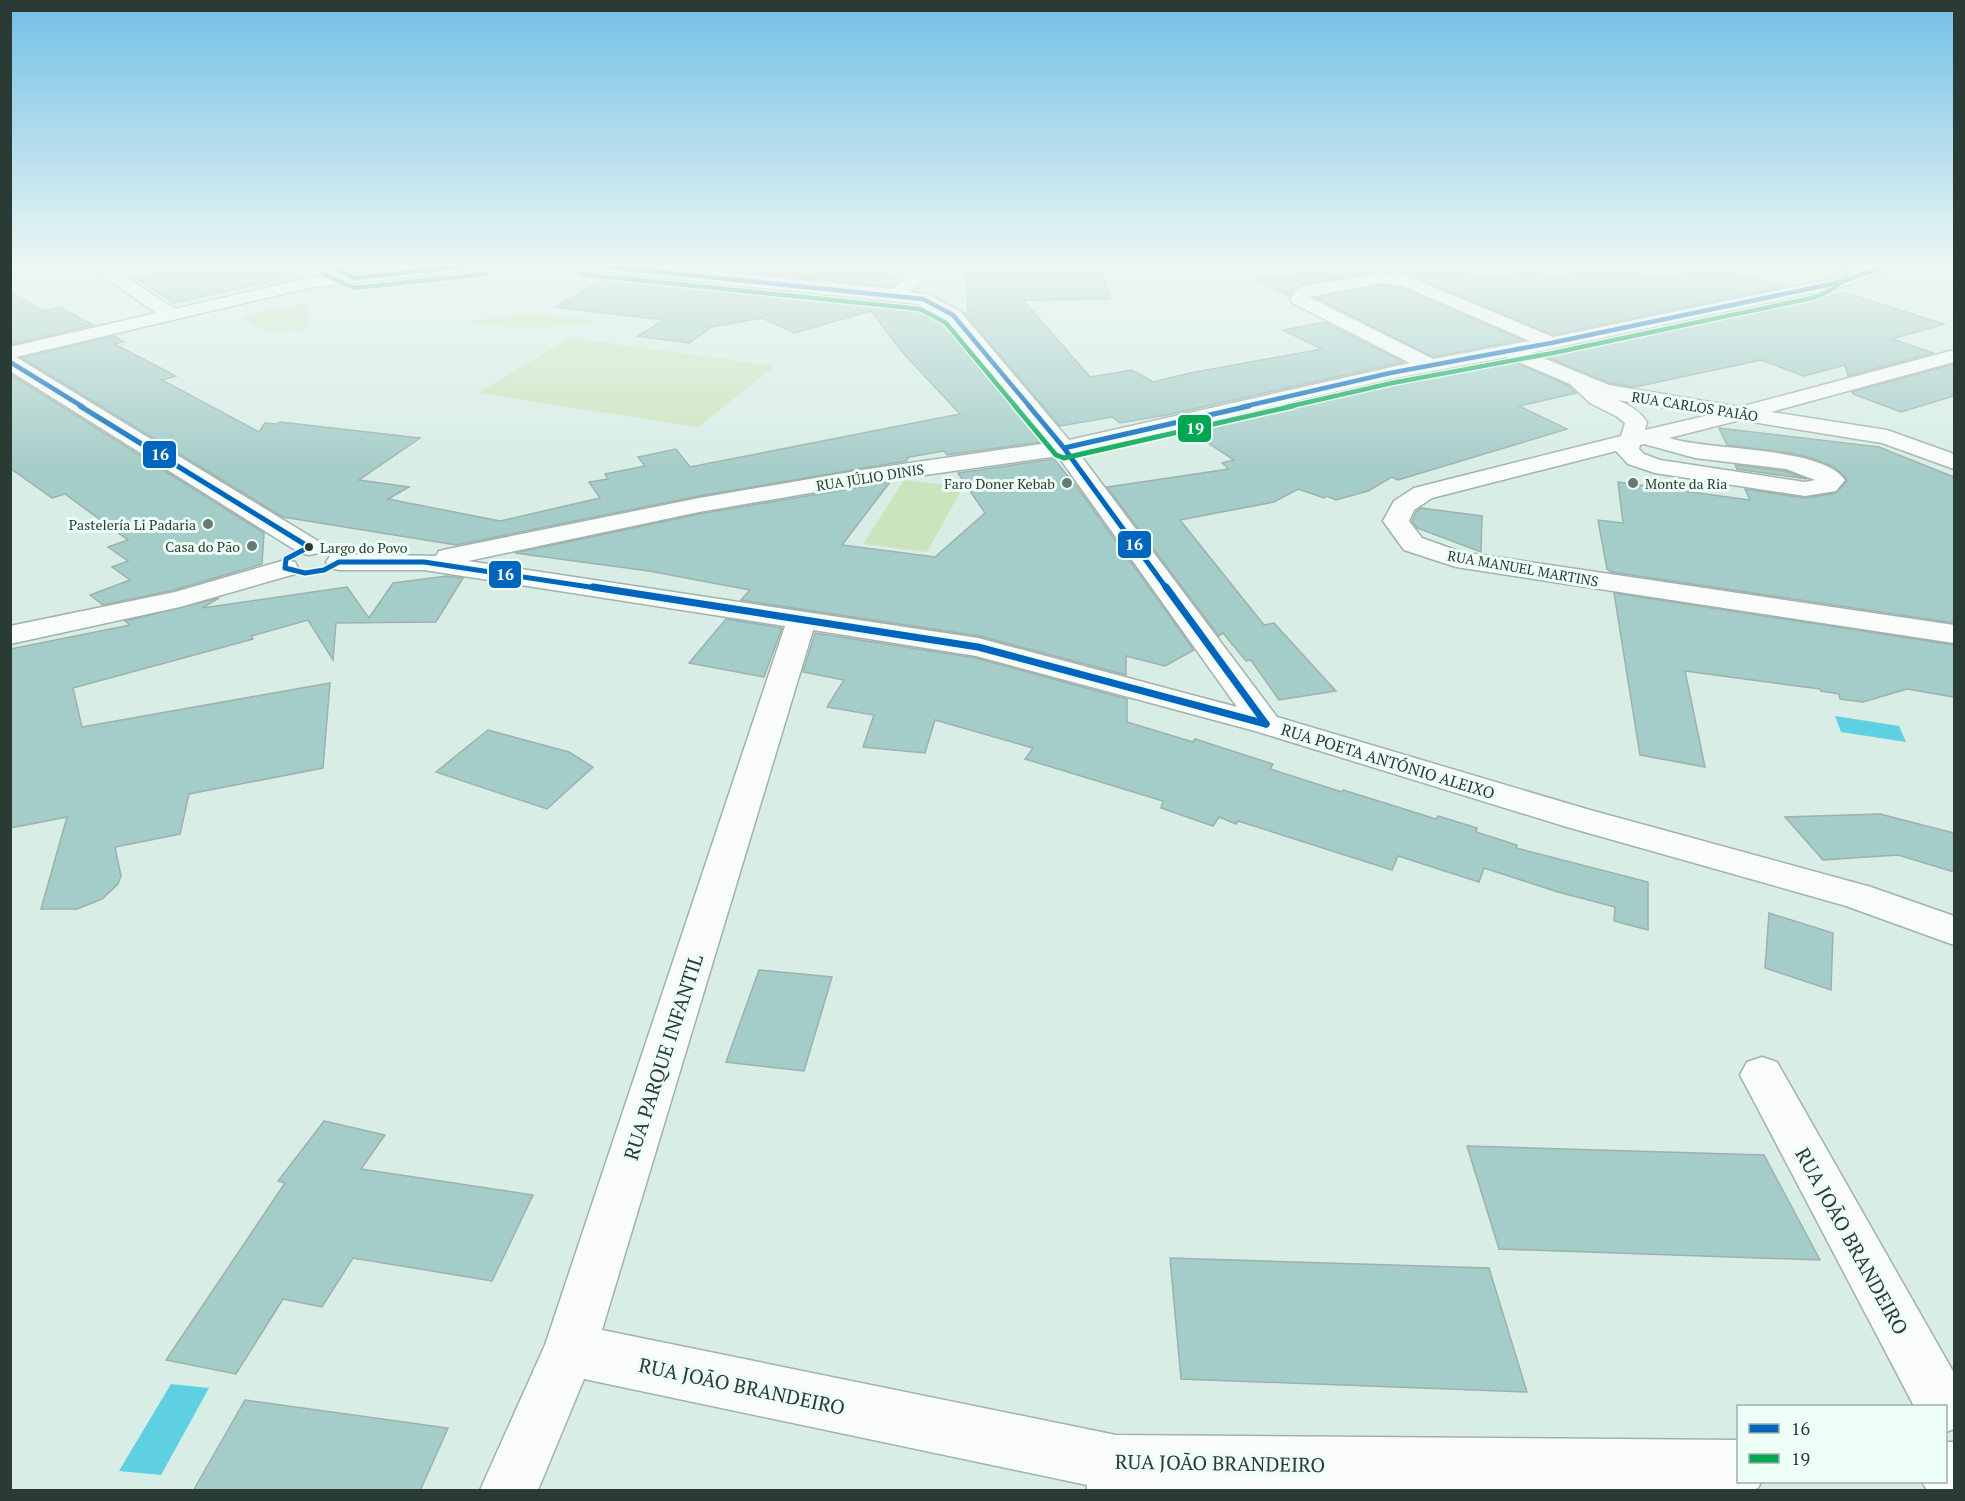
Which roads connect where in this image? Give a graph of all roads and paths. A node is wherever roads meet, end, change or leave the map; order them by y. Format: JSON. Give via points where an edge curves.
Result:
{"nodes":[{"id":1,"x":88,"y":334,"type":"edge"},
{"id":2,"x":969,"y":334,"type":"edge"},
{"id":3,"x":1368,"y":334,"type":"edge"},
{"id":4,"x":1530,"y":334,"type":"edge"},
{"id":5,"x":1593,"y":334,"type":"edge"},
{"id":6,"x":1551,"y":343,"type":"junction"},
{"id":7,"x":1510,"y":351,"type":"junction"},
{"id":8,"x":10,"y":353,"type":"edge"},
{"id":9,"x":1950,"y":360,"type":"edge"},
{"id":10,"x":10,"y":362,"type":"edge"},
{"id":11,"x":1431,"y":366,"type":"junction"},
{"id":12,"x":1578,"y":381,"type":"junction"},
{"id":13,"x":1818,"y":393,"type":"junction"},
{"id":14,"x":1646,"y":399,"type":"junction"},
{"id":15,"x":1741,"y":413,"type":"junction"},
{"id":16,"x":1887,"y":437,"type":"junction"},
{"id":17,"x":1637,"y":439,"type":"junction"},
{"id":18,"x":1064,"y":448,"type":"junction"},
{"id":19,"x":1679,"y":448,"type":"junction"},
{"id":20,"x":1954,"y":462,"type":"edge"},
{"id":21,"x":309,"y":547,"type":"junction"},
{"id":22,"x":339,"y":562,"type":"junction"},
{"id":23,"x":424,"y":562,"type":"junction"},
{"id":24,"x":285,"y":568,"type":"junction"},
{"id":25,"x":802,"y":619,"type":"junction"},
{"id":26,"x":1954,"y":634,"type":"edge"},
{"id":27,"x":10,"y":635,"type":"edge"},
{"id":28,"x":1266,"y":724,"type":"junction"},
{"id":29,"x":1954,"y":931,"type":"edge"},
{"id":30,"x":1762,"y":1075,"type":"dead end"},
{"id":31,"x":570,"y":1350,"type":"junction"},
{"id":32,"x":1942,"y":1405,"type":"edge"},
{"id":33,"x":1947,"y":1414,"type":"edge"},
{"id":34,"x":1954,"y":1428,"type":"edge"},
{"id":35,"x":1737,"y":1468,"type":"edge"},
{"id":36,"x":1116,"y":1477,"type":"edge"},
{"id":37,"x":509,"y":1491,"type":"edge"}],
"edges":[{"from":1,"to":8,"type":"street"},
{"from":2,"to":18,"type":"street"},
{"from":3,"to":11,"type":"street"},
{"from":4,"to":6,"type":"street"},
{"from":5,"to":6,"type":"street","name":"RUA JÚLIO DINIS"},
{"from":6,"to":7,"type":"street","name":"RUA JÚLIO DINIS"},
{"from":7,"to":11,"type":"street","name":"RUA JÚLIO DINIS"},
{"from":7,"to":12,"type":"street","name":"RUA CARLOS PAIÃO"},
{"from":9,"to":13,"type":"street","name":"RUA MANUEL MARTINS"},
{"from":10,"to":21,"type":"street"},
{"from":11,"to":18,"type":"street","name":"RUA JÚLIO DINIS"},
{"from":12,"to":14,"type":"street","name":"RUA CARLOS PAIÃO","via":[[1604,391]]},
{"from":12,"to":17,"type":"street","via":[[1636,422]]},
{"from":13,"to":15,"type":"street","name":"RUA MANUEL MARTINS"},
{"from":13,"to":16,"type":"street","name":"RUA CARLOS PAIÃO","via":[[1823,408]]},
{"from":14,"to":15,"type":"street","name":"RUA CARLOS PAIÃO"},
{"from":14,"to":19,"type":"street","via":[[1675,411],[1686,421]]},
{"from":15,"to":16,"type":"street","name":"RUA CARLOS PAIÃO"},
{"from":15,"to":19,"type":"street","name":"RUA MANUEL MARTINS"},
{"from":16,"to":20,"type":"street","name":"RUA CARLOS PAIÃO"},
{"from":17,"to":19,"type":"street","name":"RUA MANUEL MARTINS"},
{"from":17,"to":19,"type":"street","via":[[1627,450],[1636,459],[1656,466]]},
{"from":17,"to":26,"type":"street","name":"RUA MANUEL MARTINS","via":[[1423,493],[1403,506],[1396,521],[1413,544],[1456,559]]},
{"from":18,"to":23,"type":"street","name":"RUA JÚLIO DINIS","via":[[699,505]]},
{"from":18,"to":28,"type":"street"},
{"from":19,"to":19,"type":"street","via":[[1805,489],[1827,486],[1833,480],[1799,465]]},
{"from":21,"to":22,"type":"street","via":[[337,547],[344,553]]},
{"from":21,"to":24,"type":"street","via":[[286,559]]},
{"from":22,"to":23,"type":"street"},
{"from":22,"to":24,"type":"street","via":[[305,573]]},
{"from":23,"to":25,"type":"street","name":"RUA POETA ANTÓNIO ALEIXO"},
{"from":24,"to":27,"type":"street","via":[[180,599]]},
{"from":25,"to":28,"type":"street","name":"RUA POETA ANTÓNIO ALEIXO","via":[[978,647]]},
{"from":25,"to":31,"type":"street","name":"RUA PARQUE INFANTIL"},
{"from":28,"to":29,"type":"street","name":"RUA POETA ANTÓNIO ALEIXO","via":[[1579,819],[1858,896]]},
{"from":30,"to":32,"type":"street","name":"RUA JOÃO BRANDEIRO"},
{"from":31,"to":36,"type":"street","name":"RUA JOÃO BRANDEIRO"},
{"from":31,"to":37,"type":"street","name":"RUA PARQUE INFANTIL"},
{"from":33,"to":34,"type":"street"},
{"from":35,"to":36,"type":"street","name":"RUA JOÃO BRANDEIRO"}]}
